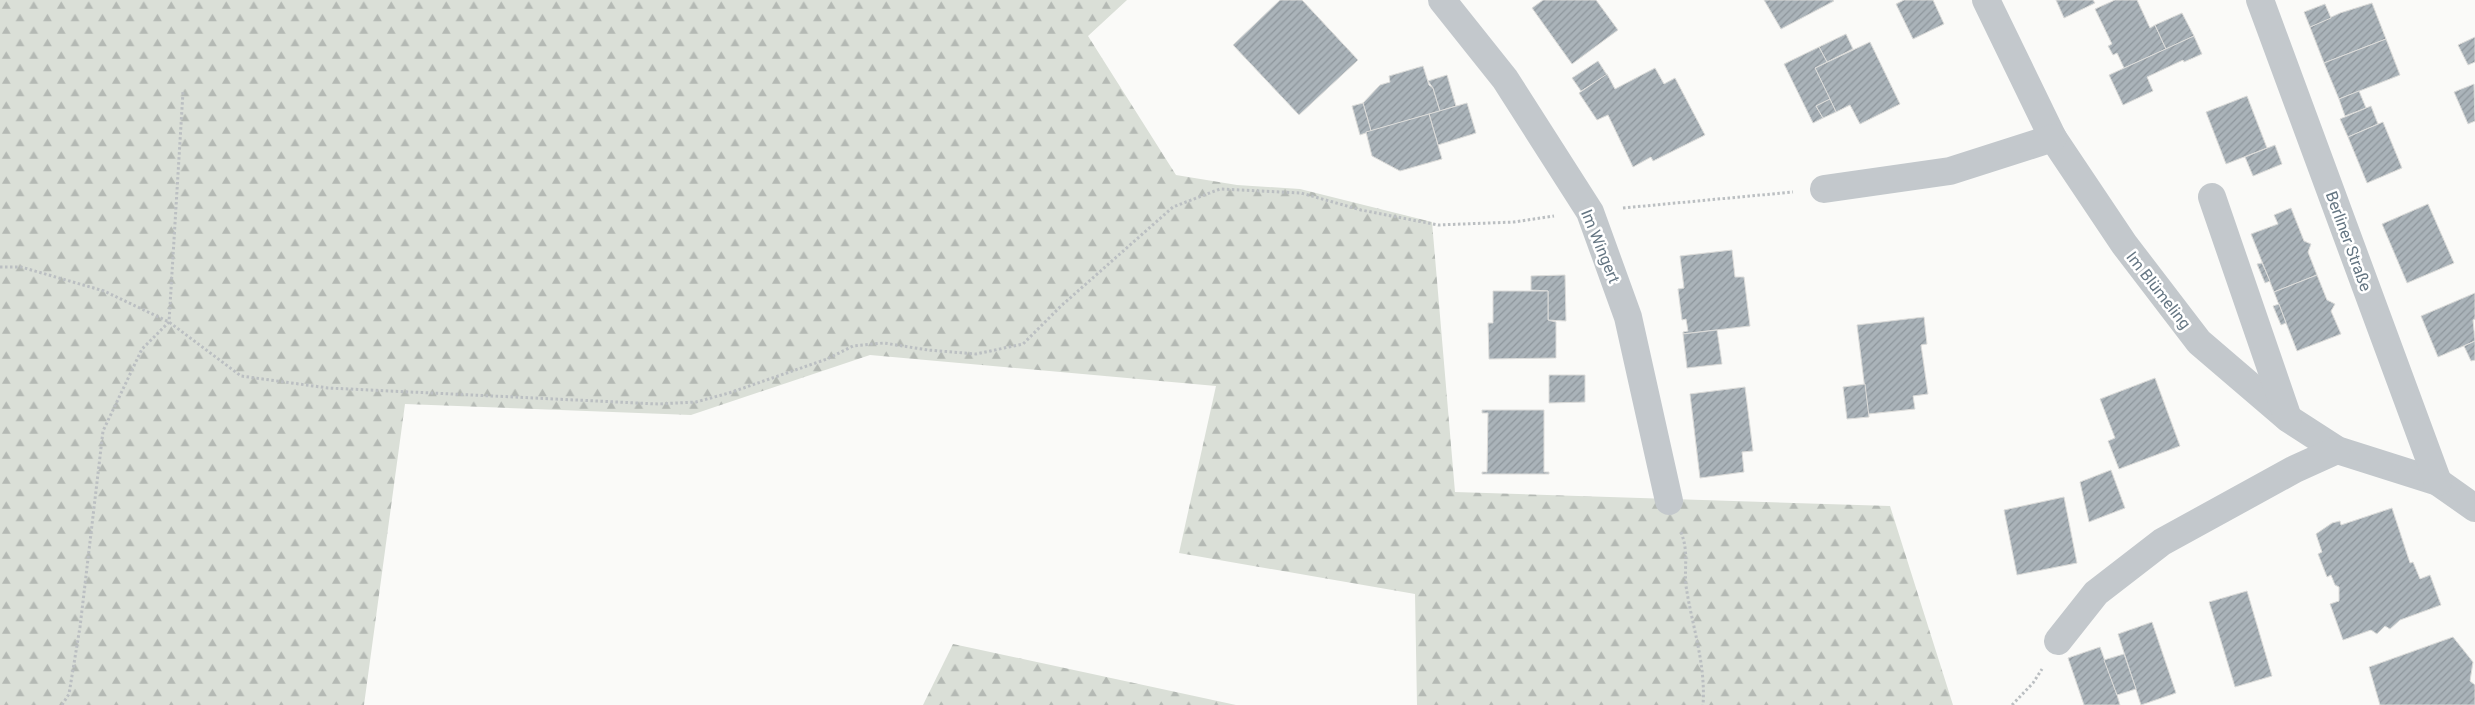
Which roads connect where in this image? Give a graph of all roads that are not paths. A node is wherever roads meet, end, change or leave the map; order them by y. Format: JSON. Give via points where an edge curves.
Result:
{"nodes":[{"id":1,"x":1442,"y":0,"type":"edge"},
{"id":2,"x":1986,"y":0,"type":"edge"},
{"id":3,"x":2260,"y":0,"type":"edge"},
{"id":4,"x":2053,"y":138,"type":"junction"},
{"id":5,"x":1824,"y":189,"type":"road end"},
{"id":6,"x":2212,"y":197,"type":"dead end"},
{"id":7,"x":2289,"y":419,"type":"junction"},
{"id":8,"x":2337,"y":450,"type":"junction"},
{"id":9,"x":2438,"y":482,"type":"junction"},
{"id":10,"x":1669,"y":501,"type":"road end"},
{"id":11,"x":2475,"y":508,"type":"edge"},
{"id":12,"x":2058,"y":641,"type":"road end"}],
"edges":[{"from":1,"to":10,"type":"street","name":"Im Wingert","via":[[1505,79],[1590,212],[1628,317]]},
{"from":2,"to":4,"type":"street","name":"Im Blümeling"},
{"from":3,"to":9,"type":"street","name":"Berliner Straße"},
{"from":4,"to":5,"type":"street","via":[[1950,171]]},
{"from":4,"to":7,"type":"street","name":"Im Blümeling","via":[[2124,244],[2199,342]]},
{"from":6,"to":7,"type":"street"},
{"from":7,"to":8,"type":"street","name":"Im Blümeling"},
{"from":8,"to":9,"type":"street"},
{"from":8,"to":12,"type":"street","via":[[2295,469],[2162,542],[2096,593]]},
{"from":9,"to":11,"type":"street"}]}
